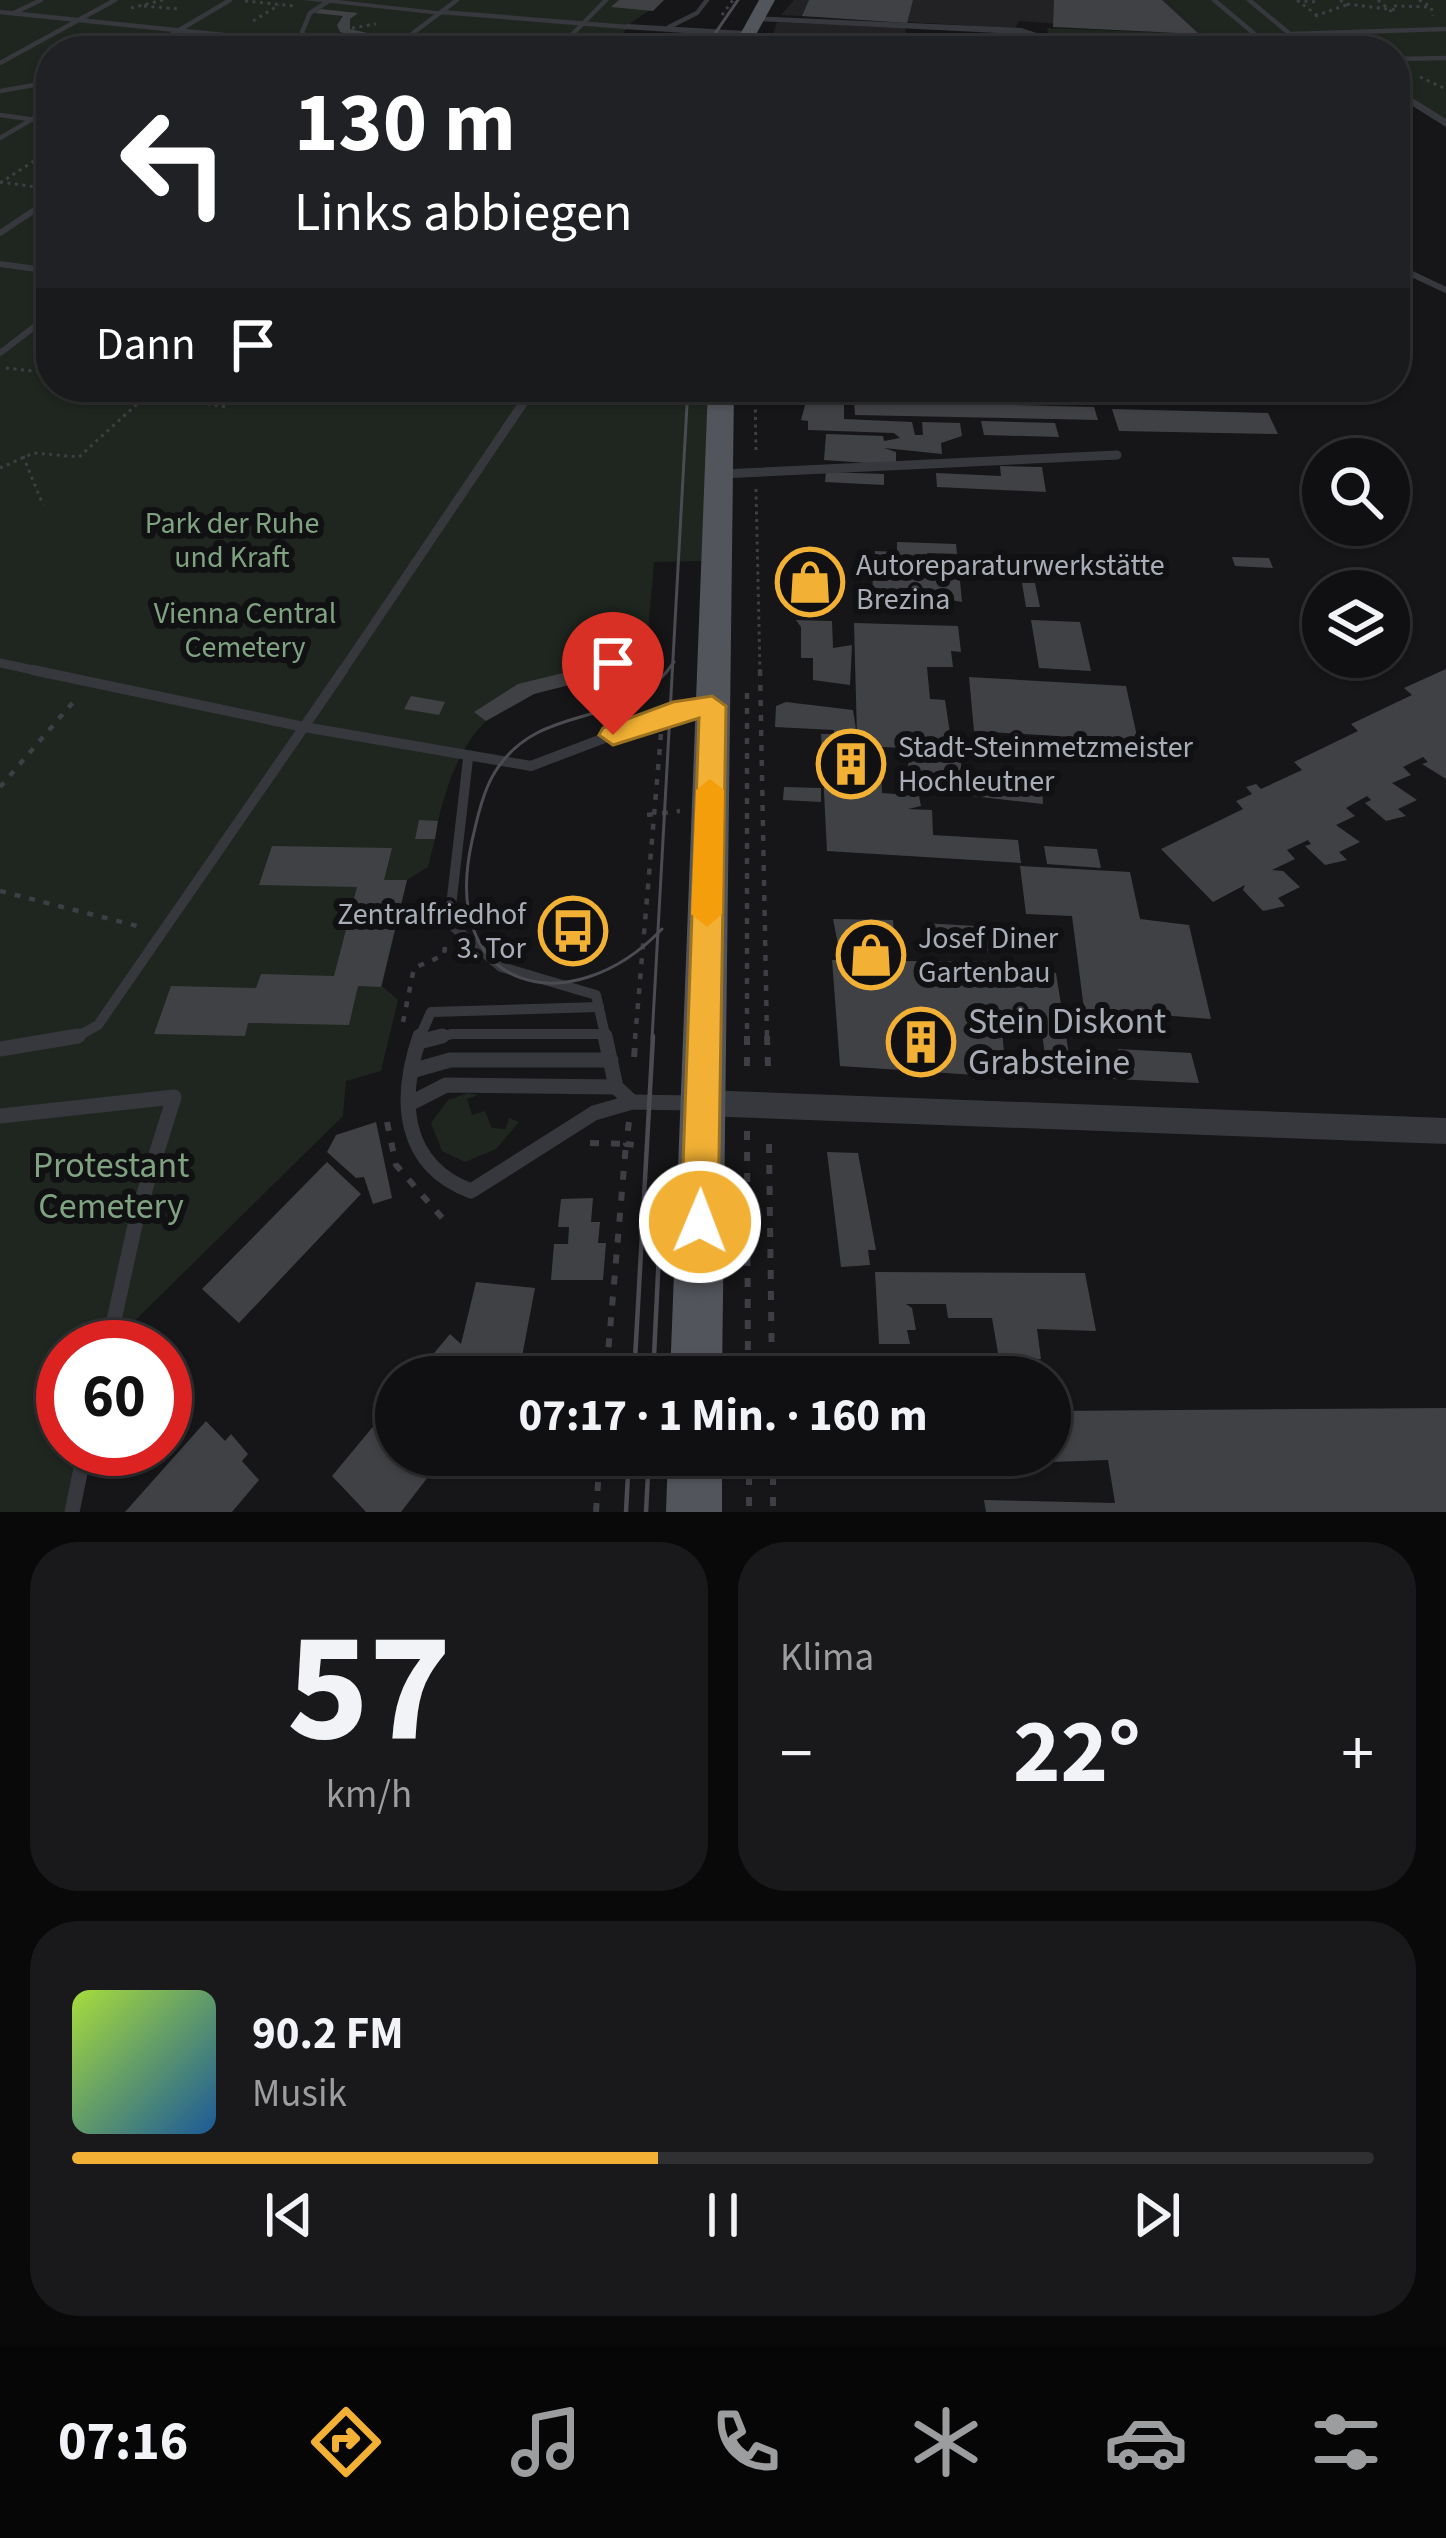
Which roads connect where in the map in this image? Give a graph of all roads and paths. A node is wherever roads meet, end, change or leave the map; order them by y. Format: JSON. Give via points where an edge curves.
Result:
{"nodes":[{"id":1,"x":40,"y":0,"type":"edge"},
{"id":2,"x":116,"y":0,"type":"edge"},
{"id":3,"x":230,"y":0,"type":"edge"},
{"id":4,"x":308,"y":0,"type":"edge"},
{"id":5,"x":457,"y":0,"type":"edge"},
{"id":6,"x":606,"y":0,"type":"edge"},
{"id":7,"x":707,"y":0,"type":"edge"},
{"id":8,"x":734,"y":0,"type":"edge"},
{"id":9,"x":767,"y":0,"type":"edge"},
{"id":10,"x":1214,"y":0,"type":"edge"},
{"id":11,"x":1249,"y":0,"type":"edge"},
{"id":12,"x":328,"y":1,"type":"edge"},
{"id":13,"x":1319,"y":1,"type":"edge"},
{"id":14,"x":1344,"y":1,"type":"edge"},
{"id":15,"x":1297,"y":2,"type":"edge"},
{"id":16,"x":141,"y":5,"type":"dead end"},
{"id":17,"x":1390,"y":5,"type":"dead end"},
{"id":18,"x":1341,"y":7,"type":"dead end"},
{"id":19,"x":1431,"y":8,"type":"dead end"},
{"id":20,"x":179,"y":9,"type":"dead end"},
{"id":21,"x":1325,"y":9,"type":"dead end"},
{"id":22,"x":1395,"y":10,"type":"dead end"},
{"id":23,"x":441,"y":13,"type":"junction"},
{"id":24,"x":1355,"y":13,"type":"dead end"},
{"id":25,"x":13,"y":14,"type":"junction"},
{"id":26,"x":0,"y":16,"type":"edge"},
{"id":27,"x":78,"y":20,"type":"junction"},
{"id":28,"x":715,"y":25,"type":"dead end"},
{"id":29,"x":581,"y":26,"type":"junction"},
{"id":30,"x":669,"y":27,"type":"junction"},
{"id":31,"x":627,"y":28,"type":"joint"},
{"id":32,"x":1446,"y":29,"type":"edge"},
{"id":33,"x":179,"y":30,"type":"junction"},
{"id":34,"x":747,"y":34,"type":"edge"},
{"id":35,"x":49,"y":36,"type":"edge"},
{"id":36,"x":169,"y":36,"type":"edge"},
{"id":37,"x":235,"y":36,"type":"edge"},
{"id":38,"x":304,"y":36,"type":"edge"},
{"id":39,"x":410,"y":36,"type":"edge"},
{"id":40,"x":571,"y":36,"type":"edge"},
{"id":41,"x":1037,"y":36,"type":"edge"},
{"id":42,"x":1258,"y":36,"type":"edge"},
{"id":43,"x":36,"y":43,"type":"edge"},
{"id":44,"x":1446,"y":58,"type":"edge"},
{"id":45,"x":1410,"y":59,"type":"edge"},
{"id":46,"x":0,"y":63,"type":"edge"},
{"id":47,"x":1431,"y":73,"type":"dead end"},
{"id":48,"x":36,"y":85,"type":"edge"},
{"id":49,"x":1446,"y":88,"type":"edge"},
{"id":50,"x":0,"y":91,"type":"edge"},
{"id":51,"x":1410,"y":100,"type":"edge"},
{"id":52,"x":0,"y":116,"type":"edge"},
{"id":53,"x":36,"y":117,"type":"edge"},
{"id":54,"x":31,"y":120,"type":"junction"},
{"id":55,"x":36,"y":120,"type":"edge"},
{"id":56,"x":1446,"y":124,"type":"edge"},
{"id":57,"x":0,"y":138,"type":"edge"},
{"id":58,"x":36,"y":160,"type":"edge"},
{"id":59,"x":0,"y":183,"type":"edge"},
{"id":60,"x":36,"y":187,"type":"edge"},
{"id":61,"x":36,"y":209,"type":"edge"},
{"id":62,"x":0,"y":233,"type":"edge"},
{"id":63,"x":0,"y":264,"type":"edge"},
{"id":64,"x":36,"y":269,"type":"edge"},
{"id":65,"x":1410,"y":273,"type":"edge"},
{"id":66,"x":1446,"y":290,"type":"edge"},
{"id":67,"x":36,"y":325,"type":"edge"},
{"id":68,"x":0,"y":353,"type":"edge"},
{"id":69,"x":7,"y":369,"type":"dead end"},
{"id":70,"x":36,"y":373,"type":"edge"},
{"id":71,"x":139,"y":402,"type":"edge"},
{"id":72,"x":197,"y":402,"type":"edge"},
{"id":73,"x":524,"y":402,"type":"edge"},
{"id":74,"x":724,"y":402,"type":"edge"},
{"id":75,"x":748,"y":402,"type":"edge"},
{"id":76,"x":227,"y":407,"type":"dead end"},
{"id":77,"x":1118,"y":454,"type":"dead end"},
{"id":78,"x":23,"y":456,"type":"junction"},
{"id":79,"x":0,"y":468,"type":"edge"},
{"id":80,"x":740,"y":474,"type":"junction"},
{"id":81,"x":43,"y":505,"type":"dead end"},
{"id":82,"x":746,"y":567,"type":"dead end"},
{"id":83,"x":0,"y":663,"type":"edge"},
{"id":84,"x":90,"y":682,"type":"junction"},
{"id":85,"x":730,"y":694,"type":"junction"},
{"id":86,"x":660,"y":716,"type":"junction"},
{"id":87,"x":304,"y":727,"type":"junction"},
{"id":88,"x":469,"y":759,"type":"junction"},
{"id":89,"x":0,"y":787,"type":"edge"},
{"id":90,"x":0,"y":891,"type":"edge"},
{"id":91,"x":162,"y":933,"type":"junction"},
{"id":92,"x":599,"y":1007,"type":"junction"},
{"id":93,"x":605,"y":1034,"type":"junction"},
{"id":94,"x":419,"y":1042,"type":"junction"},
{"id":95,"x":0,"y":1048,"type":"edge"},
{"id":96,"x":611,"y":1060,"type":"junction"},
{"id":97,"x":747,"y":1060,"type":"junction"},
{"id":98,"x":415,"y":1070,"type":"junction"},
{"id":99,"x":616,"y":1087,"type":"junction"},
{"id":100,"x":411,"y":1102,"type":"junction"},
{"id":101,"x":632,"y":1102,"type":"junction"},
{"id":102,"x":725,"y":1104,"type":"junction"},
{"id":103,"x":0,"y":1116,"type":"edge"},
{"id":104,"x":1446,"y":1131,"type":"edge"},
{"id":105,"x":769,"y":1144,"type":"dead end"},
{"id":106,"x":114,"y":1320,"type":"edge"},
{"id":107,"x":608,"y":1356,"type":"edge"},
{"id":108,"x":698,"y":1356,"type":"edge"},
{"id":109,"x":746,"y":1356,"type":"edge"},
{"id":110,"x":772,"y":1356,"type":"edge"},
{"id":111,"x":79,"y":1476,"type":"edge"},
{"id":112,"x":599,"y":1476,"type":"edge"},
{"id":113,"x":695,"y":1476,"type":"edge"},
{"id":114,"x":749,"y":1476,"type":"edge"},
{"id":115,"x":773,"y":1476,"type":"edge"},
{"id":116,"x":72,"y":1512,"type":"edge"},
{"id":117,"x":596,"y":1512,"type":"edge"},
{"id":118,"x":694,"y":1512,"type":"edge"},
{"id":119,"x":749,"y":1512,"type":"edge"},
{"id":120,"x":773,"y":1512,"type":"edge"}],
"edges":[{"from":1,"to":25,"type":"lane"},
{"from":2,"to":27,"type":"lane"},
{"from":3,"to":33,"type":"lane"},
{"from":4,"to":12,"type":"street"},
{"from":5,"to":23,"type":"lane"},
{"from":6,"to":29,"type":"lane"},
{"from":7,"to":30,"type":"lane"},
{"from":8,"to":28,"type":"path"},
{"from":9,"to":34,"type":"main road"},
{"from":10,"to":42,"type":"lane"},
{"from":11,"to":32,"type":"lane","via":[[1290,34]]},
{"from":12,"to":23,"type":"street"},
{"from":12,"to":38,"type":"lane","via":[[304,22]]},
{"from":13,"to":15,"type":"path"},
{"from":13,"to":21,"type":"path"},
{"from":14,"to":22,"type":"path"},
{"from":16,"to":20,"type":"path"},
{"from":17,"to":19,"type":"path"},
{"from":18,"to":24,"type":"path"},
{"from":23,"to":29,"type":"lane"},
{"from":23,"to":39,"type":"lane"},
{"from":25,"to":26,"type":"lane"},
{"from":25,"to":27,"type":"lane"},
{"from":27,"to":33,"type":"lane"},
{"from":27,"to":35,"type":"lane"},
{"from":29,"to":31,"type":"lane"},
{"from":29,"to":40,"type":"lane"},
{"from":30,"to":31,"type":"street"},
{"from":30,"to":34,"type":"street"},
{"from":33,"to":36,"type":"lane"},
{"from":33,"to":37,"type":"lane"},
{"from":34,"to":41,"type":"street"},
{"from":43,"to":46,"type":"lane"},
{"from":44,"to":45,"type":"lane"},
{"from":47,"to":49,"type":"path","via":[[1415,74]]},
{"from":48,"to":50,"type":"lane"},
{"from":51,"to":56,"type":"street"},
{"from":52,"to":54,"type":"lane"},
{"from":53,"to":54,"type":"lane"},
{"from":54,"to":55,"type":"lane"},
{"from":54,"to":57,"type":"lane"},
{"from":58,"to":59,"type":"path"},
{"from":59,"to":60,"type":"path"},
{"from":61,"to":62,"type":"lane"},
{"from":63,"to":64,"type":"lane"},
{"from":65,"to":66,"type":"lane"},
{"from":67,"to":68,"type":"lane"},
{"from":69,"to":70,"type":"path"},
{"from":71,"to":78,"type":"path","via":[[80,457]]},
{"from":72,"to":76,"type":"path"},
{"from":73,"to":87,"type":"lane"},
{"from":74,"to":80,"type":"main road"},
{"from":75,"to":80,"type":"path"},
{"from":77,"to":80,"type":"lane"},
{"from":78,"to":79,"type":"path"},
{"from":78,"to":81,"type":"path"},
{"from":80,"to":82,"type":"path"},
{"from":80,"to":85,"type":"main road"},
{"from":80,"to":97,"type":"path","via":[[768,1064]]},
{"from":83,"to":84,"type":"lane"},
{"from":84,"to":87,"type":"lane"},
{"from":84,"to":89,"type":"path"},
{"from":85,"to":86,"type":"lane"},
{"from":85,"to":97,"type":"path"},
{"from":85,"to":102,"type":"main road"},
{"from":86,"to":88,"type":"lane","via":[[531,766]]},
{"from":86,"to":101,"type":"path"},
{"from":87,"to":88,"type":"lane"},
{"from":87,"to":91,"type":"lane"},
{"from":88,"to":92,"type":"lane","via":[[449,923],[502,968],[584,986]]},
{"from":90,"to":91,"type":"path"},
{"from":91,"to":95,"type":"lane","via":[[98,1025],[70,1041]]},
{"from":92,"to":93,"type":"lane"},
{"from":92,"to":94,"type":"lane","via":[[438,1009]]},
{"from":93,"to":94,"type":"lane","via":[[452,1034]]},
{"from":93,"to":96,"type":"lane"},
{"from":94,"to":98,"type":"lane"},
{"from":96,"to":98,"type":"lane","via":[[450,1060]]},
{"from":96,"to":99,"type":"lane"},
{"from":97,"to":102,"type":"path"},
{"from":98,"to":100,"type":"lane"},
{"from":99,"to":100,"type":"lane","via":[[446,1085]]},
{"from":99,"to":101,"type":"lane"},
{"from":100,"to":101,"type":"lane","via":[[427,1167],[471,1191],[594,1113]]},
{"from":101,"to":102,"type":"lane"},
{"from":101,"to":107,"type":"path"},
{"from":102,"to":104,"type":"street"},
{"from":102,"to":108,"type":"main road"},
{"from":102,"to":109,"type":"path"},
{"from":103,"to":106,"type":"lane","via":[[174,1097]]},
{"from":105,"to":110,"type":"path"},
{"from":111,"to":116,"type":"lane"},
{"from":112,"to":117,"type":"path"},
{"from":113,"to":118,"type":"main road"},
{"from":114,"to":119,"type":"path"},
{"from":115,"to":120,"type":"path"}]}
